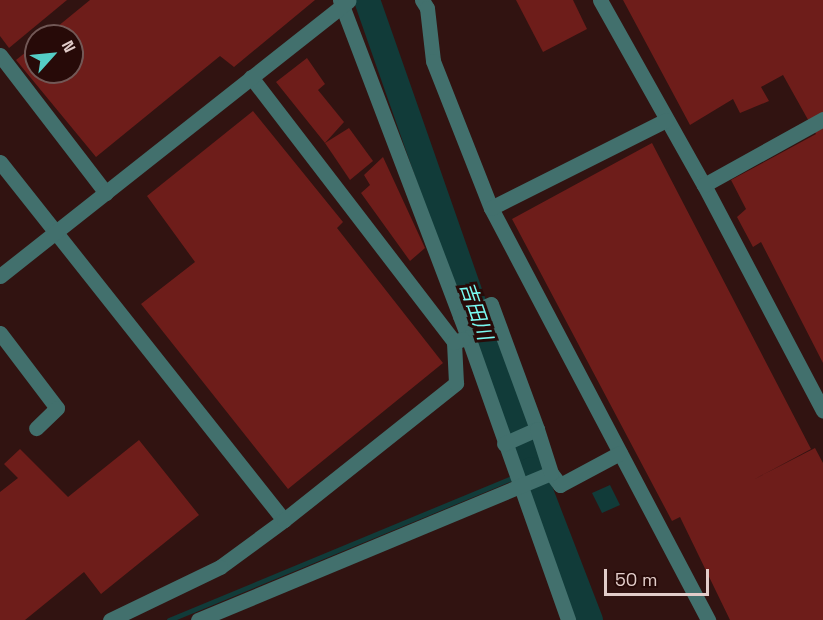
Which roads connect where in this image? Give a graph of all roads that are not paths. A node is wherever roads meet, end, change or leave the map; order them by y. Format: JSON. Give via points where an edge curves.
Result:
{"nodes":[{"id":1,"x":422,"y":0,"type":"edge"},
{"id":2,"x":600,"y":0,"type":"edge"},
{"id":3,"x":344,"y":2,"type":"edge"},
{"id":4,"x":0,"y":55,"type":"edge"},
{"id":5,"x":251,"y":77,"type":"junction"},
{"id":6,"x":823,"y":119,"type":"edge"},
{"id":7,"x":666,"y":120,"type":"junction"},
{"id":8,"x":0,"y":162,"type":"edge"},
{"id":9,"x":704,"y":185,"type":"junction"},
{"id":10,"x":106,"y":193,"type":"junction"},
{"id":11,"x":491,"y":208,"type":"junction"},
{"id":12,"x":55,"y":233,"type":"junction"},
{"id":13,"x":0,"y":276,"type":"edge"},
{"id":14,"x":461,"y":315,"type":"junction"},
{"id":15,"x":0,"y":333,"type":"edge"},
{"id":16,"x":461,"y":340,"type":"junction"},
{"id":17,"x":823,"y":411,"type":"edge"},
{"id":18,"x":36,"y":428,"type":"dead end"},
{"id":19,"x":536,"y":429,"type":"junction"},
{"id":20,"x":505,"y":444,"type":"junction"},
{"id":21,"x":620,"y":453,"type":"junction"},
{"id":22,"x":551,"y":474,"type":"junction"},
{"id":23,"x":519,"y":485,"type":"junction"},
{"id":24,"x":284,"y":520,"type":"junction"},
{"id":25,"x":110,"y":620,"type":"edge"},
{"id":26,"x":198,"y":620,"type":"edge"},
{"id":27,"x":568,"y":620,"type":"edge"},
{"id":28,"x":708,"y":620,"type":"edge"}],
"edges":[{"from":1,"to":11,"type":"street","via":[[427,8],[434,61]]},
{"from":2,"to":7,"type":"street"},
{"from":3,"to":5,"type":"street"},
{"from":3,"to":14,"type":"street"},
{"from":4,"to":10,"type":"street"},
{"from":5,"to":10,"type":"street"},
{"from":5,"to":16,"type":"street"},
{"from":6,"to":9,"type":"street"},
{"from":7,"to":9,"type":"street"},
{"from":7,"to":11,"type":"street"},
{"from":8,"to":12,"type":"street"},
{"from":9,"to":17,"type":"street"},
{"from":10,"to":12,"type":"street"},
{"from":11,"to":21,"type":"street"},
{"from":12,"to":13,"type":"street"},
{"from":12,"to":24,"type":"street"},
{"from":14,"to":16,"type":"street"},
{"from":14,"to":19,"type":"street","via":[[491,304]]},
{"from":15,"to":18,"type":"street","via":[[57,408]]},
{"from":16,"to":20,"type":"street"},
{"from":16,"to":24,"type":"street","via":[[456,383]]},
{"from":19,"to":20,"type":"street"},
{"from":19,"to":22,"type":"street"},
{"from":20,"to":23,"type":"street"},
{"from":21,"to":22,"type":"street","via":[[560,485]]},
{"from":21,"to":28,"type":"street"},
{"from":22,"to":23,"type":"street"},
{"from":23,"to":26,"type":"street"},
{"from":23,"to":27,"type":"street"},
{"from":24,"to":25,"type":"street","via":[[220,567]]}]}
